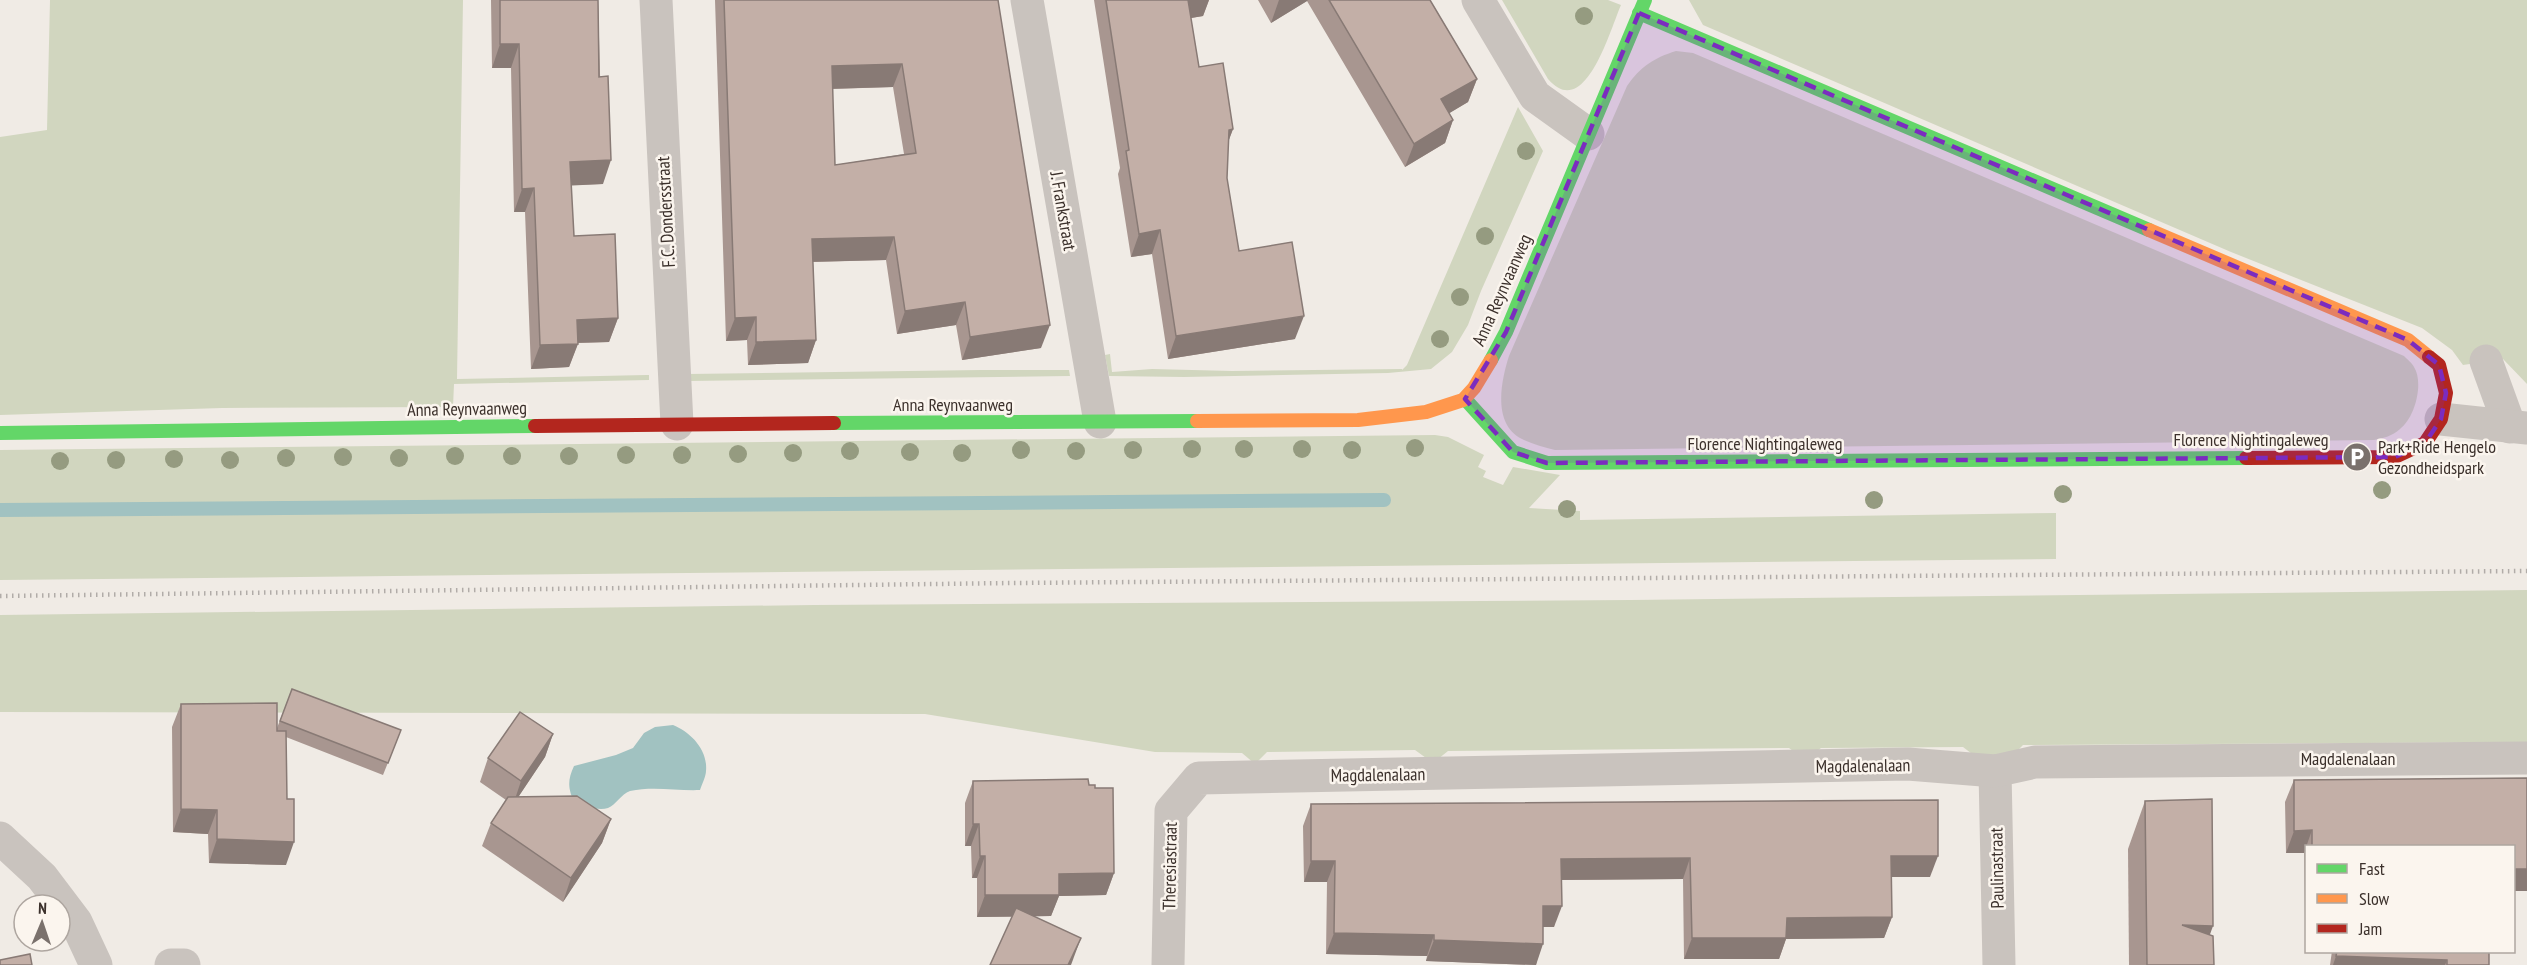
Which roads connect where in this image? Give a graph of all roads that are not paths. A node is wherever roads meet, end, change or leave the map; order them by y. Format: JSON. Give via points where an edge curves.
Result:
{"nodes":[{"id":1,"x":656,"y":0,"type":"edge"},
{"id":2,"x":1027,"y":0,"type":"edge"},
{"id":3,"x":1478,"y":0,"type":"edge"},
{"id":4,"x":1642,"y":7,"type":"edge"},
{"id":5,"x":1588,"y":134,"type":"junction"},
{"id":6,"x":2486,"y":361,"type":"dead end"},
{"id":7,"x":1465,"y":399,"type":"junction"},
{"id":8,"x":2441,"y":419,"type":"junction"},
{"id":9,"x":1100,"y":422,"type":"junction"},
{"id":10,"x":677,"y":424,"type":"junction"},
{"id":11,"x":2519,"y":427,"type":"edge"},
{"id":12,"x":0,"y":433,"type":"edge"},
{"id":13,"x":2527,"y":758,"type":"edge"},
{"id":14,"x":1995,"y":771,"type":"junction"},
{"id":15,"x":1198,"y":778,"type":"joint"},
{"id":16,"x":0,"y":838,"type":"edge"},
{"id":17,"x":96,"y":965,"type":"edge"},
{"id":18,"x":171,"y":965,"type":"edge"},
{"id":19,"x":184,"y":965,"type":"edge"},
{"id":20,"x":1168,"y":965,"type":"edge"},
{"id":21,"x":1999,"y":965,"type":"edge"}],
"edges":[{"from":1,"to":10,"type":"street","name":"F.C. Dondersstraat"},
{"from":2,"to":9,"type":"street","name":"J. Frankstraat"},
{"from":3,"to":5,"type":"street","via":[[1535,96]]},
{"from":4,"to":5,"type":"street","name":"Anna Reynvaanweg"},
{"from":4,"to":8,"type":"street","name":"Florence Nightingaleweg","via":[[2408,340],[2439,365],[2446,393]]},
{"from":5,"to":7,"type":"street","name":"Anna Reynvaanweg","via":[[1506,332]]},
{"from":6,"to":11,"type":"street"},
{"from":7,"to":8,"type":"street","name":"Florence Nightingaleweg","via":[[1513,452],[1547,463],[2395,457],[2425,443]]},
{"from":7,"to":9,"type":"street","name":"Anna Reynvaanweg","via":[[1429,411],[1358,420]]},
{"from":8,"to":11,"type":"street"},
{"from":9,"to":10,"type":"street","name":"Anna Reynvaanweg"},
{"from":10,"to":12,"type":"street","name":"Anna Reynvaanweg"},
{"from":13,"to":14,"type":"street","name":"Magdalenalaan","via":[[2046,761]]},
{"from":14,"to":15,"type":"street","name":"Magdalenalaan","via":[[1908,764]]},
{"from":14,"to":21,"type":"street","name":"Paulinastraat"},
{"from":15,"to":20,"type":"street","name":"Theresiastraat","via":[[1171,811]]},
{"from":16,"to":17,"type":"street","via":[[42,877],[76,922]]},
{"from":18,"to":19,"type":"street"}]}
